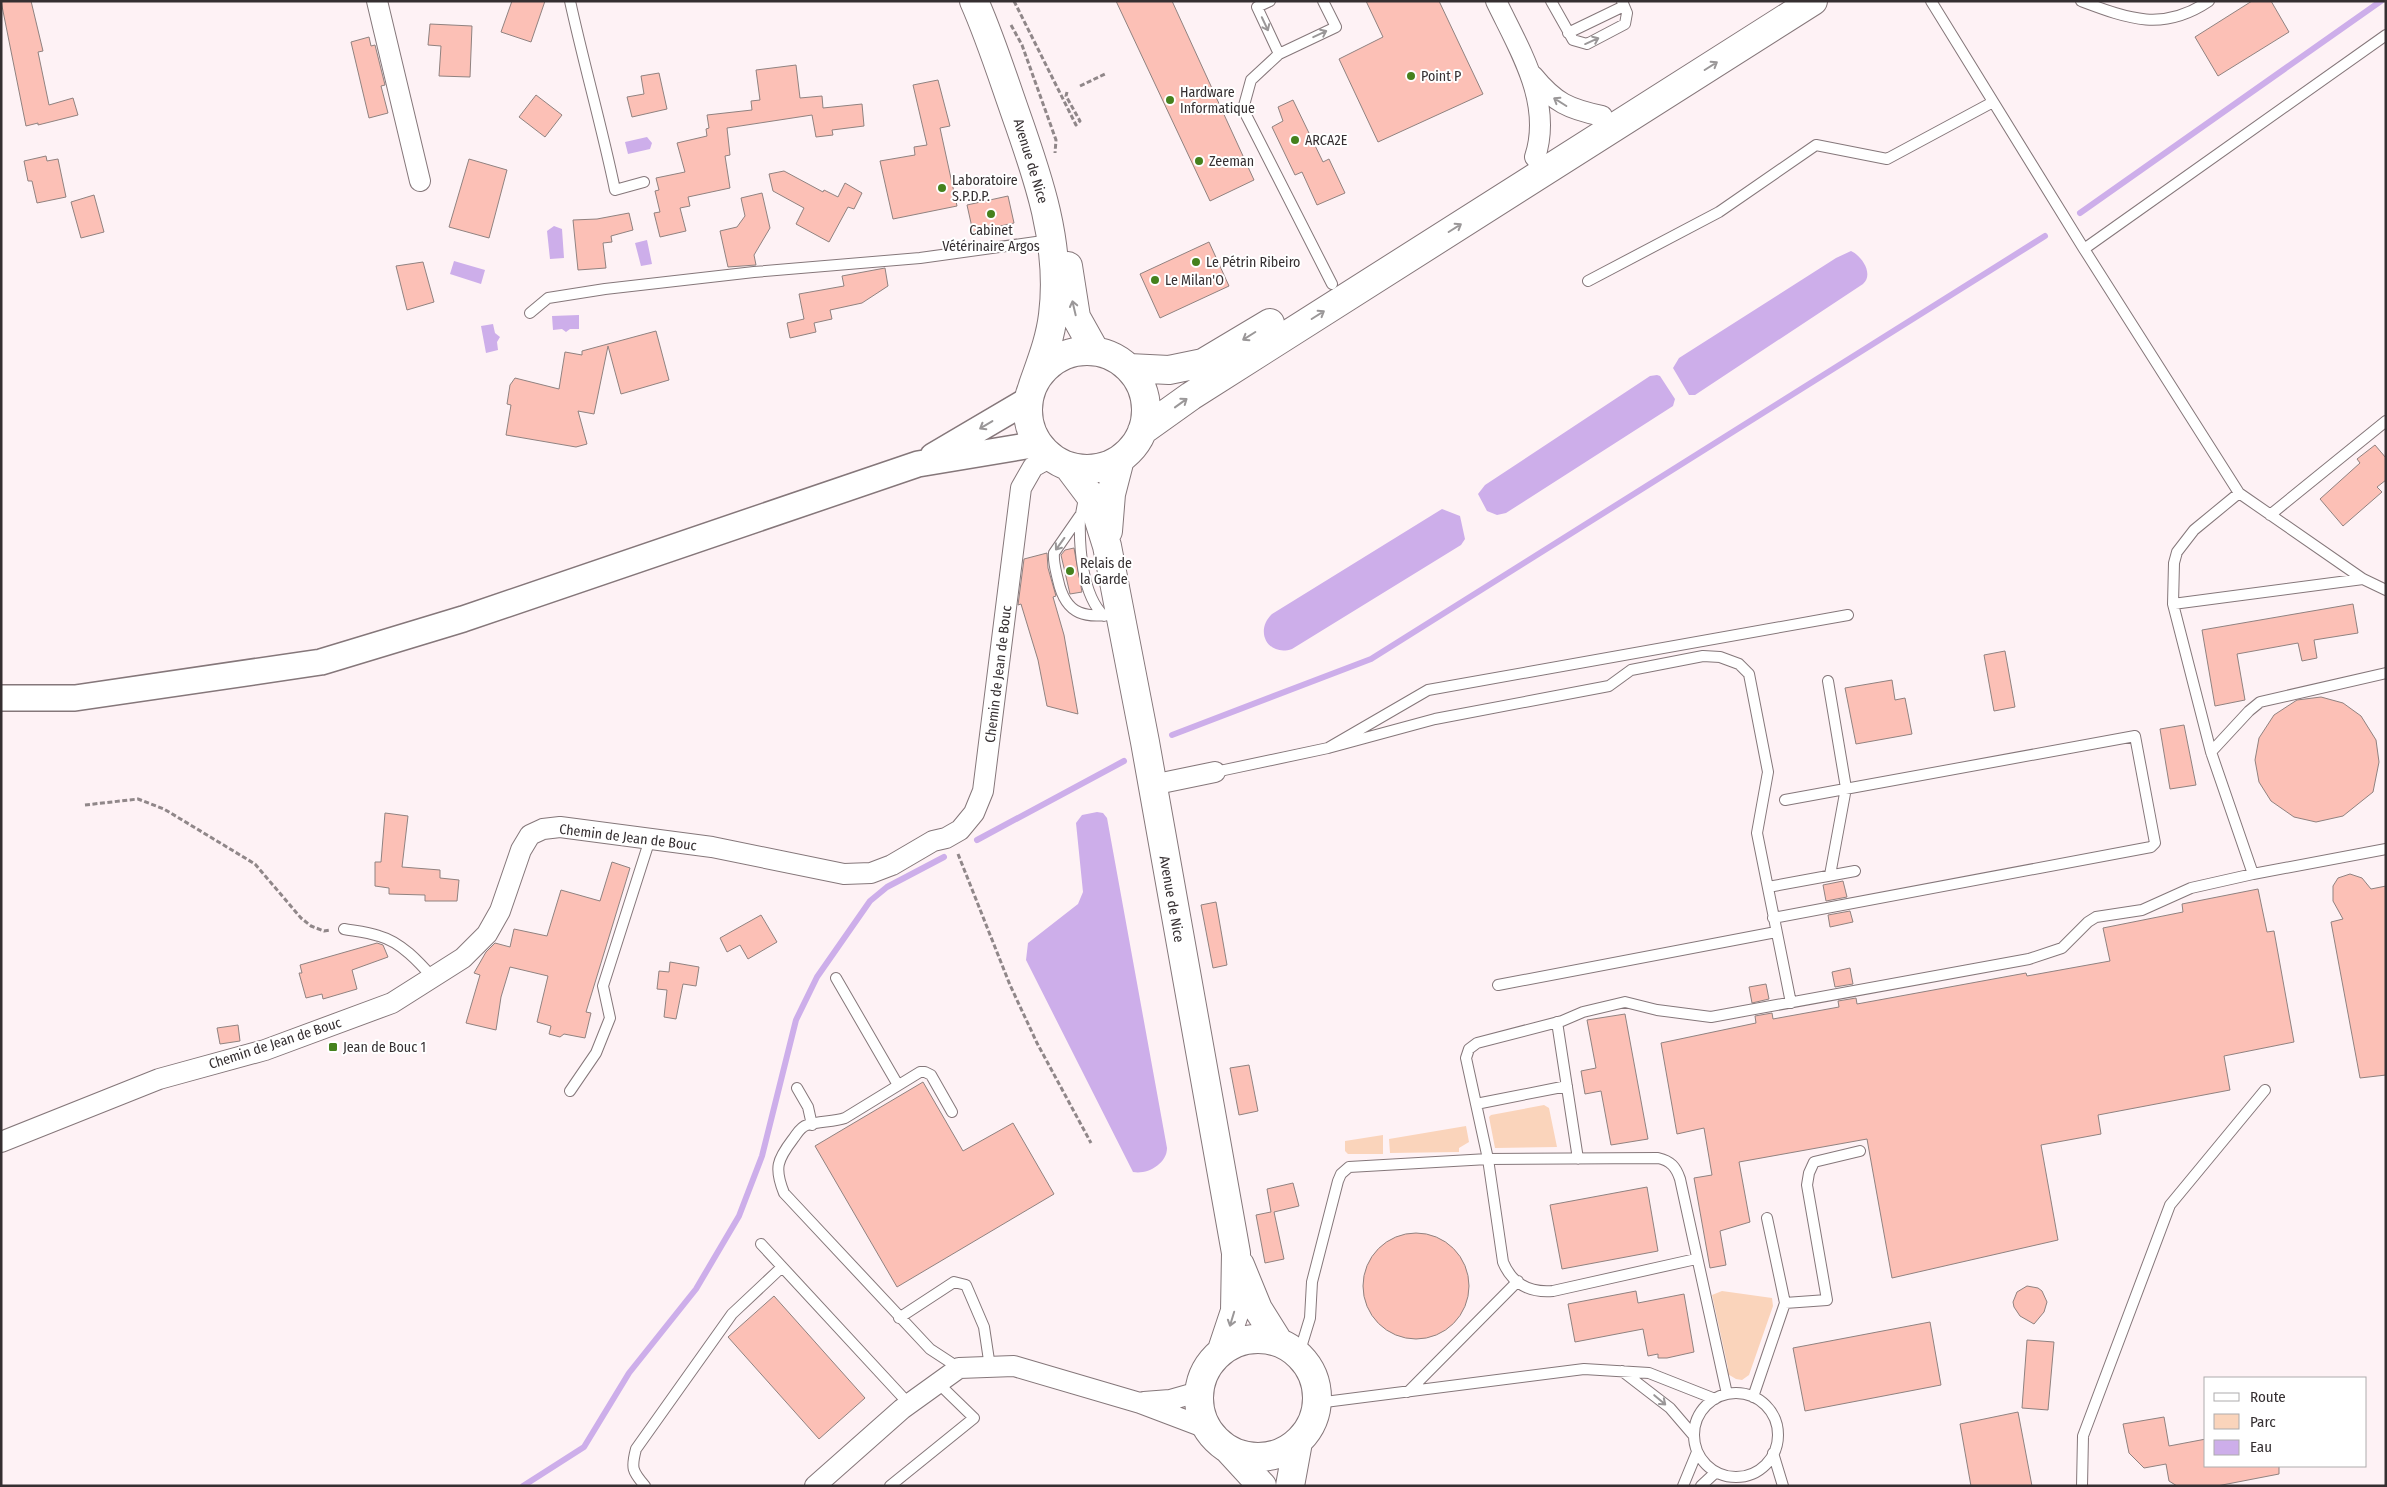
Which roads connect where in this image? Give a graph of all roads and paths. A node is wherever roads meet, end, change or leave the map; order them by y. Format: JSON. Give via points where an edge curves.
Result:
{"nodes":[{"id":1,"x":377,"y":1,"type":"edge"},
{"id":2,"x":570,"y":1,"type":"edge"},
{"id":3,"x":974,"y":1,"type":"edge"},
{"id":4,"x":989,"y":1,"type":"edge"},
{"id":5,"x":1014,"y":1,"type":"edge"},
{"id":6,"x":1270,"y":1,"type":"edge"},
{"id":7,"x":1323,"y":1,"type":"edge"},
{"id":8,"x":1496,"y":1,"type":"edge"},
{"id":9,"x":1551,"y":1,"type":"edge"},
{"id":10,"x":1778,"y":1,"type":"edge"},
{"id":11,"x":1813,"y":1,"type":"edge"},
{"id":12,"x":1931,"y":1,"type":"edge"},
{"id":13,"x":2081,"y":1,"type":"edge"},
{"id":14,"x":2209,"y":1,"type":"edge"},
{"id":15,"x":1623,"y":4,"type":"edge"},
{"id":16,"x":1009,"y":22,"type":"dead end"},
{"id":17,"x":1568,"y":33,"type":"junction"},
{"id":18,"x":2386,"y":35,"type":"edge"},
{"id":19,"x":1279,"y":54,"type":"junction"},
{"id":20,"x":1529,"y":70,"type":"junction"},
{"id":21,"x":1107,"y":73,"type":"dead end"},
{"id":22,"x":1080,"y":86,"type":"dead end"},
{"id":23,"x":1067,"y":92,"type":"dead end"},
{"id":24,"x":1993,"y":102,"type":"junction"},
{"id":25,"x":1602,"y":116,"type":"junction"},
{"id":26,"x":1535,"y":157,"type":"junction"},
{"id":27,"x":1053,"y":159,"type":"dead end"},
{"id":28,"x":420,"y":181,"type":"dead end"},
{"id":29,"x":644,"y":182,"type":"dead end"},
{"id":30,"x":1058,"y":239,"type":"junction"},
{"id":31,"x":2084,"y":249,"type":"junction"},
{"id":32,"x":1588,"y":281,"type":"dead end"},
{"id":33,"x":1332,"y":284,"type":"junction"},
{"id":34,"x":530,"y":313,"type":"dead end"},
{"id":35,"x":1095,"y":351,"type":"junction"},
{"id":36,"x":1129,"y":368,"type":"junction"},
{"id":37,"x":1030,"y":392,"type":"junction"},
{"id":38,"x":2386,"y":421,"type":"edge"},
{"id":39,"x":1142,"y":431,"type":"junction"},
{"id":40,"x":1120,"y":459,"type":"junction"},
{"id":41,"x":1060,"y":463,"type":"junction"},
{"id":42,"x":918,"y":464,"type":"junction"},
{"id":43,"x":2239,"y":493,"type":"junction"},
{"id":44,"x":1081,"y":514,"type":"junction"},
{"id":45,"x":2270,"y":515,"type":"junction"},
{"id":46,"x":1107,"y":546,"type":"junction"},
{"id":47,"x":2363,"y":579,"type":"junction"},
{"id":48,"x":2386,"y":590,"type":"edge"},
{"id":49,"x":2173,"y":604,"type":"junction"},
{"id":50,"x":1112,"y":615,"type":"junction"},
{"id":51,"x":1848,"y":615,"type":"dead end"},
{"id":52,"x":2386,"y":673,"type":"edge"},
{"id":53,"x":1828,"y":681,"type":"dead end"},
{"id":54,"x":1,"y":698,"type":"edge"},
{"id":55,"x":1328,"y":748,"type":"junction"},
{"id":56,"x":2211,"y":752,"type":"junction"},
{"id":57,"x":1215,"y":772,"type":"joint"},
{"id":58,"x":1152,"y":785,"type":"junction"},
{"id":59,"x":1846,"y":788,"type":"junction"},
{"id":60,"x":1785,"y":800,"type":"dead end"},
{"id":61,"x":84,"y":805,"type":"dead end"},
{"id":62,"x":950,"y":835,"type":"junction"},
{"id":63,"x":650,"y":839,"type":"junction"},
{"id":64,"x":2386,"y":849,"type":"edge"},
{"id":65,"x":1855,"y":871,"type":"dead end"},
{"id":66,"x":1830,"y":874,"type":"junction"},
{"id":67,"x":2253,"y":874,"type":"junction"},
{"id":68,"x":1768,"y":887,"type":"junction"},
{"id":69,"x":1773,"y":918,"type":"junction"},
{"id":70,"x":344,"y":929,"type":"joint"},
{"id":71,"x":1776,"y":932,"type":"junction"},
{"id":72,"x":836,"y":978,"type":"dead end"},
{"id":73,"x":434,"y":979,"type":"junction"},
{"id":74,"x":1498,"y":985,"type":"dead end"},
{"id":75,"x":1790,"y":1003,"type":"junction"},
{"id":76,"x":1557,"y":1022,"type":"junction"},
{"id":77,"x":898,"y":1084,"type":"junction"},
{"id":78,"x":1567,"y":1086,"type":"junction"},
{"id":79,"x":797,"y":1088,"type":"dead end"},
{"id":80,"x":2265,"y":1090,"type":"dead end"},
{"id":81,"x":570,"y":1091,"type":"dead end"},
{"id":82,"x":1476,"y":1104,"type":"junction"},
{"id":83,"x":952,"y":1112,"type":"dead end"},
{"id":84,"x":812,"y":1125,"type":"junction"},
{"id":85,"x":1,"y":1142,"type":"edge"},
{"id":86,"x":1091,"y":1143,"type":"dead end"},
{"id":87,"x":1860,"y":1151,"type":"dead end"},
{"id":88,"x":1488,"y":1159,"type":"junction"},
{"id":89,"x":1578,"y":1159,"type":"junction"},
{"id":90,"x":1767,"y":1218,"type":"dead end"},
{"id":91,"x":761,"y":1244,"type":"dead end"},
{"id":92,"x":1236,"y":1253,"type":"junction"},
{"id":93,"x":1696,"y":1259,"type":"junction"},
{"id":94,"x":782,"y":1267,"type":"junction"},
{"id":95,"x":1518,"y":1281,"type":"junction"},
{"id":96,"x":1786,"y":1302,"type":"junction"},
{"id":97,"x":899,"y":1318,"type":"junction"},
{"id":98,"x":1288,"y":1348,"type":"junction"},
{"id":99,"x":1222,"y":1350,"type":"junction"},
{"id":100,"x":990,"y":1366,"type":"junction"},
{"id":101,"x":960,"y":1368,"type":"junction"},
{"id":102,"x":1622,"y":1370,"type":"junction"},
{"id":103,"x":938,"y":1383,"type":"junction"},
{"id":104,"x":1198,"y":1392,"type":"junction"},
{"id":105,"x":1408,"y":1392,"type":"junction"},
{"id":106,"x":1727,"y":1394,"type":"junction"},
{"id":107,"x":1753,"y":1397,"type":"junction"},
{"id":108,"x":1716,"y":1399,"type":"junction"},
{"id":109,"x":1140,"y":1403,"type":"junction"},
{"id":110,"x":1317,"y":1403,"type":"junction"},
{"id":111,"x":910,"y":1404,"type":"junction"},
{"id":112,"x":1206,"y":1428,"type":"junction"},
{"id":113,"x":1694,"y":1436,"type":"junction"},
{"id":114,"x":1298,"y":1442,"type":"junction"},
{"id":115,"x":1228,"y":1449,"type":"junction"},
{"id":116,"x":1698,"y":1452,"type":"junction"},
{"id":117,"x":1774,"y":1453,"type":"junction"},
{"id":118,"x":1716,"y":1472,"type":"junction"},
{"id":119,"x":1736,"y":1477,"type":"junction"},
{"id":120,"x":646,"y":1486,"type":"edge"},
{"id":121,"x":815,"y":1486,"type":"edge"},
{"id":122,"x":890,"y":1486,"type":"edge"},
{"id":123,"x":1262,"y":1486,"type":"edge"},
{"id":124,"x":1290,"y":1486,"type":"edge"},
{"id":125,"x":1683,"y":1486,"type":"edge"},
{"id":126,"x":1701,"y":1486,"type":"edge"},
{"id":127,"x":1744,"y":1486,"type":"edge"},
{"id":128,"x":1783,"y":1486,"type":"edge"},
{"id":129,"x":2082,"y":1486,"type":"edge"}],
"edges":[{"from":1,"to":28,"type":"street"},
{"from":2,"to":29,"type":"lane","via":[[615,190]]},
{"from":3,"to":30,"type":"main road","name":"Avenue de Nice"},
{"from":4,"to":30,"type":"main road","name":"Avenue de Nice","via":[[1050,180]]},
{"from":5,"to":23,"type":"path","via":[[1076,125],[1080,121],[1066,96]]},
{"from":6,"to":19,"type":"lane","one_way":true,"via":[[1257,7]]},
{"from":19,"to":7,"type":"lane","one_way":true,"via":[[1336,27]]},
{"from":8,"to":20,"type":"street"},
{"from":9,"to":17,"type":"lane"},
{"from":10,"to":25,"type":"main road"},
{"from":39,"to":11,"type":"main road","one_way":true,"via":[[1190,396]]},
{"from":12,"to":24,"type":"lane"},
{"from":13,"to":14,"type":"lane","via":[[2123,17],[2151,21],[2192,13]]},
{"from":15,"to":17,"type":"lane"},
{"from":17,"to":15,"type":"lane","one_way":true,"via":[[1573,40],[1586,44],[1624,24],[1627,13]]},
{"from":16,"to":27,"type":"path","via":[[1022,45],[1056,140]]},
{"from":18,"to":31,"type":"lane"},
{"from":19,"to":33,"type":"lane","via":[[1250,80],[1243,108]]},
{"from":25,"to":20,"type":"street","one_way":true,"via":[[1580,111],[1556,100]]},
{"from":20,"to":26,"type":"street","via":[[1540,118]]},
{"from":21,"to":22,"type":"path"},
{"from":24,"to":31,"type":"lane"},
{"from":24,"to":32,"type":"lane","via":[[1888,159],[1816,145],[1719,212]]},
{"from":25,"to":26,"type":"main road"},
{"from":26,"to":33,"type":"main road"},
{"from":30,"to":34,"type":"lane","via":[[920,258],[605,289],[548,298]]},
{"from":35,"to":30,"type":"main road","name":"Avenue de Nice","one_way":true,"via":[[1076,317]]},
{"from":30,"to":37,"type":"main road","name":"Avenue de Nice","via":[[1053,315]]},
{"from":31,"to":43,"type":"lane"},
{"from":33,"to":36,"type":"main road","one_way":true,"via":[[1202,363],[1169,370]]},
{"from":35,"to":36,"type":"main road","via":[[1114,356]]},
{"from":35,"to":37,"type":"main road","via":[[1070,352],[1048,365]]},
{"from":36,"to":39,"type":"main road","via":[[1145,397]]},
{"from":37,"to":41,"type":"main road","via":[[1028,423]]},
{"from":37,"to":42,"type":"street","one_way":true},
{"from":38,"to":45,"type":"lane"},
{"from":39,"to":40,"type":"main road","via":[[1133,447]]},
{"from":40,"to":41,"type":"main road","via":[[1104,467],[1086,469]]},
{"from":40,"to":46,"type":"main road","name":"Avenue de Nice","via":[[1111,494]]},
{"from":41,"to":42,"type":"street"},
{"from":41,"to":44,"type":"lane","via":[[1084,501]]},
{"from":41,"to":46,"type":"main road","name":"Avenue de Nice","via":[[1092,498]]},
{"from":41,"to":62,"type":"street","name":"Chemin de Jean de Bouc","via":[[1033,467],[1021,488],[983,791],[974,812],[960,830]]},
{"from":42,"to":54,"type":"street","via":[[463,619],[321,662],[75,698]]},
{"from":43,"to":45,"type":"lane"},
{"from":43,"to":49,"type":"lane","via":[[2194,530],[2177,552]]},
{"from":44,"to":50,"type":"lane","via":[[1080,550],[1091,600]]},
{"from":44,"to":50,"type":"lane","one_way":true,"via":[[1054,553],[1061,594],[1077,612],[1093,617]]},
{"from":45,"to":47,"type":"lane"},
{"from":46,"to":50,"type":"main road","name":"Avenue de Nice"},
{"from":47,"to":48,"type":"lane"},
{"from":47,"to":49,"type":"lane"},
{"from":49,"to":56,"type":"lane"},
{"from":50,"to":58,"type":"main road","name":"Avenue de Nice","via":[[1146,748]]},
{"from":51,"to":55,"type":"lane","via":[[1428,690]]},
{"from":52,"to":56,"type":"lane","via":[[2260,702]]},
{"from":53,"to":59,"type":"lane"},
{"from":55,"to":57,"type":"lane"},
{"from":55,"to":68,"type":"lane","via":[[1435,719],[1609,686],[1631,670],[1703,656],[1720,657],[1739,664],[1749,674],[1768,772],[1757,833]]},
{"from":56,"to":67,"type":"lane"},
{"from":57,"to":58,"type":"street"},
{"from":58,"to":92,"type":"main road","name":"Avenue de Nice"},
{"from":59,"to":60,"type":"lane"},
{"from":59,"to":66,"type":"lane"},
{"from":59,"to":69,"type":"lane","via":[[2135,736],[2155,843],[2151,847]]},
{"from":61,"to":70,"type":"path","via":[[138,799],[164,809],[255,864],[301,918],[312,926],[324,931]]},
{"from":62,"to":63,"type":"street","name":"Chemin de Jean de Bouc","via":[[871,873],[844,874],[712,847]]},
{"from":62,"to":86,"type":"path","via":[[1010,985]]},
{"from":63,"to":73,"type":"street","name":"Chemin de Jean de Bouc","via":[[560,827],[530,835],[520,850],[500,911],[487,934],[463,958]]},
{"from":63,"to":81,"type":"lane","via":[[603,986],[610,1018],[596,1053]]},
{"from":64,"to":67,"type":"lane"},
{"from":65,"to":66,"type":"lane"},
{"from":66,"to":68,"type":"lane"},
{"from":67,"to":75,"type":"lane","via":[[2190,888],[2142,910],[2096,917],[2052,953]]},
{"from":68,"to":69,"type":"lane"},
{"from":69,"to":71,"type":"lane"},
{"from":70,"to":73,"type":"lane","via":[[393,942],[415,958]]},
{"from":71,"to":74,"type":"lane"},
{"from":71,"to":75,"type":"lane"},
{"from":72,"to":77,"type":"lane"},
{"from":73,"to":85,"type":"street","name":"Chemin de Jean de Bouc","via":[[392,1003],[265,1050],[158,1079]]},
{"from":75,"to":76,"type":"lane","via":[[1711,1017],[1624,1002]]},
{"from":76,"to":78,"type":"lane"},
{"from":76,"to":82,"type":"lane","via":[[1472,1045],[1466,1058]]},
{"from":77,"to":83,"type":"lane","via":[[920,1072],[931,1075]]},
{"from":77,"to":84,"type":"lane","via":[[845,1118]]},
{"from":78,"to":82,"type":"lane"},
{"from":78,"to":89,"type":"lane"},
{"from":79,"to":84,"type":"lane","via":[[808,1107]]},
{"from":80,"to":129,"type":"lane","via":[[2170,1205],[2083,1436]]},
{"from":82,"to":88,"type":"lane"},
{"from":84,"to":97,"type":"lane","via":[[800,1129],[780,1156],[777,1167],[784,1193]]},
{"from":87,"to":96,"type":"lane","via":[[1814,1162],[1807,1185],[1827,1300]]},
{"from":88,"to":89,"type":"lane"},
{"from":88,"to":95,"type":"lane","via":[[1503,1262]]},
{"from":88,"to":98,"type":"lane","via":[[1355,1165],[1344,1169],[1321,1242],[1311,1288],[1310,1318]]},
{"from":89,"to":93,"type":"lane","via":[[1658,1158],[1673,1165],[1680,1179]]},
{"from":90,"to":96,"type":"lane"},
{"from":91,"to":94,"type":"lane"},
{"from":92,"to":98,"type":"main road","name":"Avenue de Nice","via":[[1258,1309]]},
{"from":92,"to":99,"type":"main road","name":"Avenue de Nice","one_way":true,"via":[[1234,1311]]},
{"from":93,"to":95,"type":"lane","via":[[1553,1291],[1532,1291]]},
{"from":93,"to":106,"type":"lane"},
{"from":94,"to":111,"type":"lane"},
{"from":94,"to":120,"type":"lane","via":[[732,1314],[636,1448],[631,1465]]},
{"from":95,"to":105,"type":"lane"},
{"from":96,"to":107,"type":"lane"},
{"from":97,"to":100,"type":"lane","via":[[954,1282],[966,1285],[984,1327]]},
{"from":97,"to":101,"type":"lane","via":[[930,1349]]},
{"from":98,"to":99,"type":"main road","via":[[1249,1339]]},
{"from":98,"to":110,"type":"main road","via":[[1310,1368],[1316,1385]]},
{"from":99,"to":104,"type":"main road","via":[[1209,1364]]},
{"from":100,"to":101,"type":"street"},
{"from":100,"to":109,"type":"street","via":[[1014,1366]]},
{"from":101,"to":103,"type":"street"},
{"from":102,"to":105,"type":"lane","via":[[1584,1369]]},
{"from":102,"to":108,"type":"lane","via":[[1649,1373]]},
{"from":102,"to":113,"type":"lane","one_way":true,"via":[[1670,1408]]},
{"from":103,"to":111,"type":"street"},
{"from":103,"to":122,"type":"lane","via":[[974,1418]]},
{"from":104,"to":109,"type":"street","via":[[1170,1400]]},
{"from":104,"to":112,"type":"main road","via":[[1196,1405]]},
{"from":105,"to":110,"type":"lane"},
{"from":106,"to":107,"type":"lane"},
{"from":106,"to":108,"type":"lane"},
{"from":107,"to":117,"type":"lane","via":[[1764,1404],[1777,1427]]},
{"from":108,"to":113,"type":"lane","via":[[1700,1415]]},
{"from":109,"to":112,"type":"street"},
{"from":110,"to":114,"type":"main road","via":[[1312,1425]]},
{"from":111,"to":121,"type":"street"},
{"from":112,"to":115,"type":"main road"},
{"from":113,"to":116,"type":"lane"},
{"from":114,"to":115,"type":"main road","via":[[1282,1452],[1264,1457],[1245,1456]]},
{"from":114,"to":124,"type":"main road"},
{"from":115,"to":123,"type":"main road"},
{"from":116,"to":118,"type":"lane","via":[[1705,1464]]},
{"from":116,"to":125,"type":"lane"},
{"from":117,"to":119,"type":"lane","via":[[1758,1470],[1748,1476]]},
{"from":117,"to":128,"type":"lane"},
{"from":118,"to":119,"type":"lane"},
{"from":118,"to":126,"type":"lane"},
{"from":119,"to":127,"type":"lane"}]}
